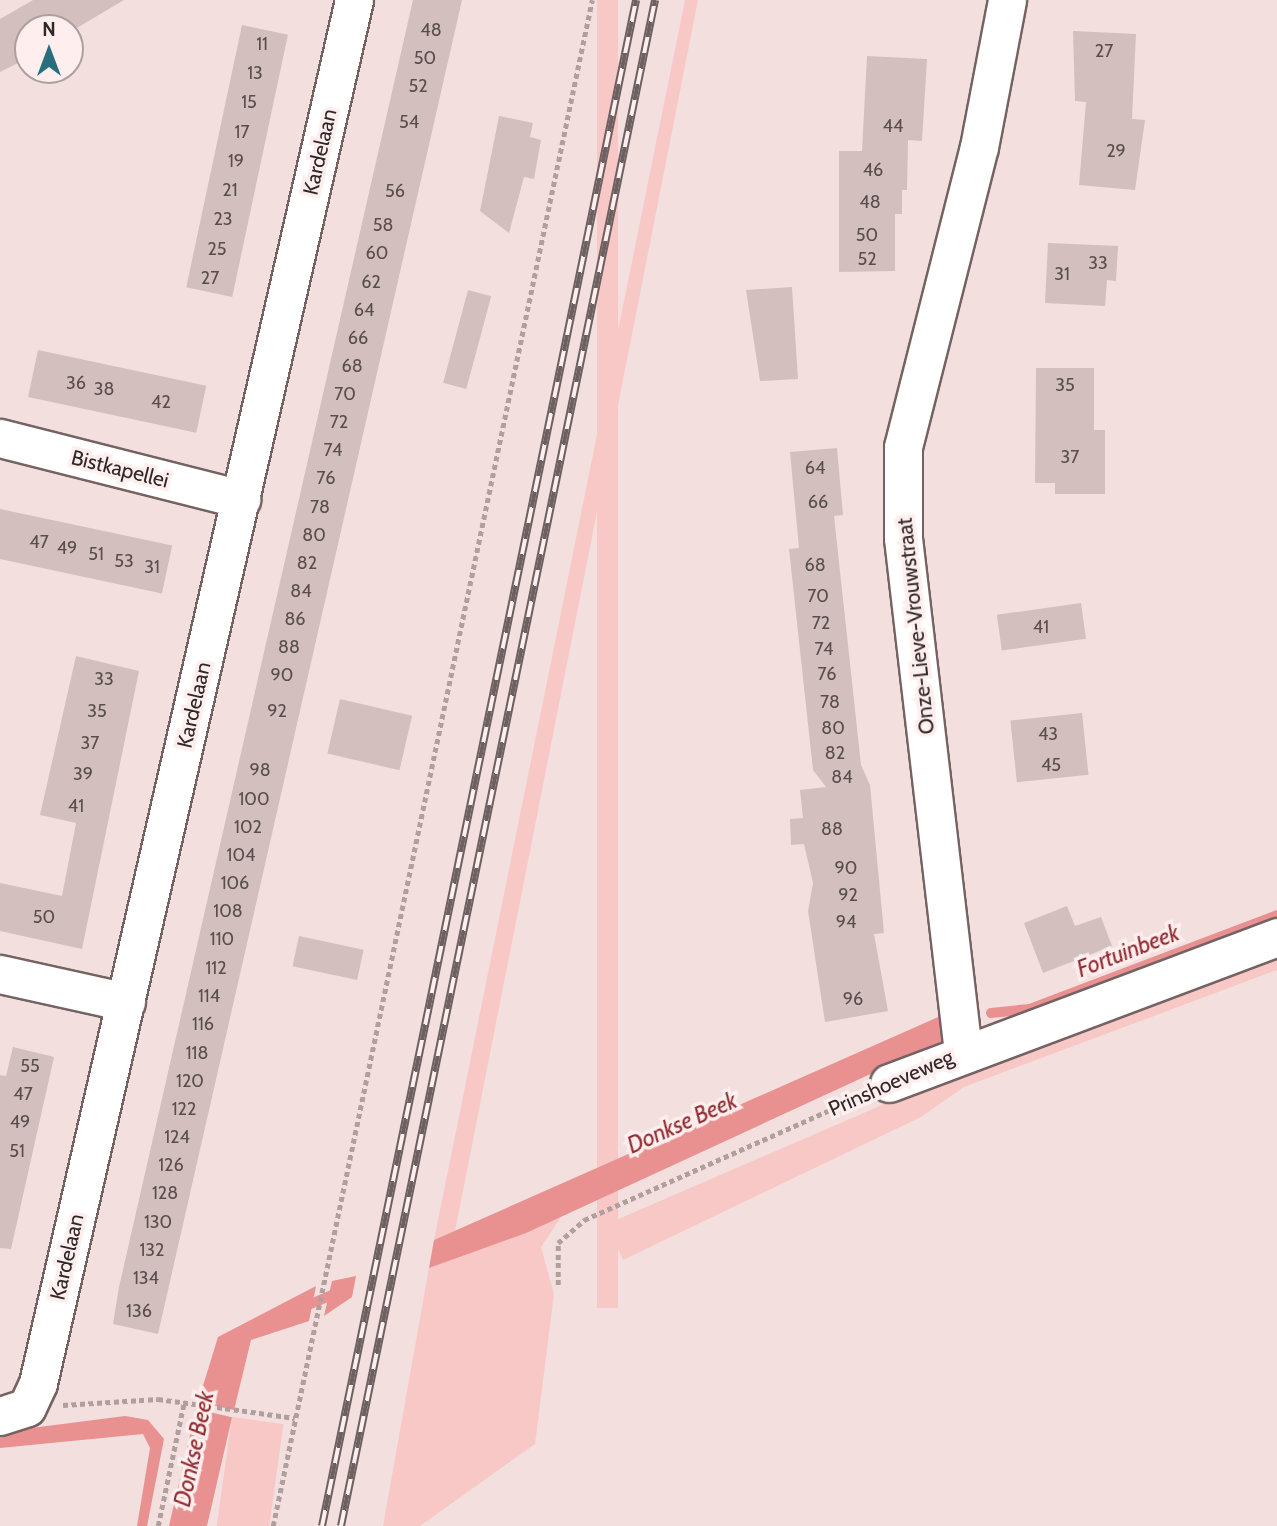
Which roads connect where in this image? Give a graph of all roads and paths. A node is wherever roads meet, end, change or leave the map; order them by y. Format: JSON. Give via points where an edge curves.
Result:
{"nodes":[{"id":1,"x":354,"y":0,"type":"edge"},
{"id":2,"x":593,"y":0,"type":"edge"},
{"id":3,"x":1007,"y":0,"type":"edge"},
{"id":4,"x":0,"y":439,"type":"edge"},
{"id":5,"x":241,"y":499,"type":"junction"},
{"id":6,"x":1277,"y":937,"type":"edge"},
{"id":7,"x":0,"y":974,"type":"edge"},
{"id":8,"x":126,"y":1002,"type":"junction"},
{"id":9,"x":963,"y":1052,"type":"junction"},
{"id":10,"x":889,"y":1083,"type":"joint"},
{"id":11,"x":558,"y":1285,"type":"dead end"},
{"id":12,"x":184,"y":1403,"type":"junction"},
{"id":13,"x":13,"y":1412,"type":"edge"},
{"id":14,"x":295,"y":1418,"type":"junction"},
{"id":15,"x":158,"y":1526,"type":"edge"},
{"id":16,"x":273,"y":1526,"type":"edge"}],
"edges":[{"from":1,"to":5,"type":"street","name":"Kardelaan"},
{"from":2,"to":14,"type":"path"},
{"from":3,"to":9,"type":"street","name":"Onze-Lieve-Vrouwstraat","via":[[979,147],[903,447],[903,538]]},
{"from":4,"to":5,"type":"street","name":"Bistkapellei"},
{"from":5,"to":8,"type":"street","name":"Kardelaan"},
{"from":6,"to":9,"type":"street","name":"Prinshoeveweg"},
{"from":7,"to":8,"type":"street"},
{"from":8,"to":13,"type":"street","name":"Kardelaan","via":[[38,1383]]},
{"from":9,"to":10,"type":"street","name":"Prinshoeveweg"},
{"from":10,"to":11,"type":"path","name":"Prinshoeveweg","via":[[584,1220],[558,1243]]},
{"from":12,"to":13,"type":"path"},
{"from":12,"to":14,"type":"path"},
{"from":12,"to":15,"type":"path"},
{"from":14,"to":16,"type":"path"}]}
